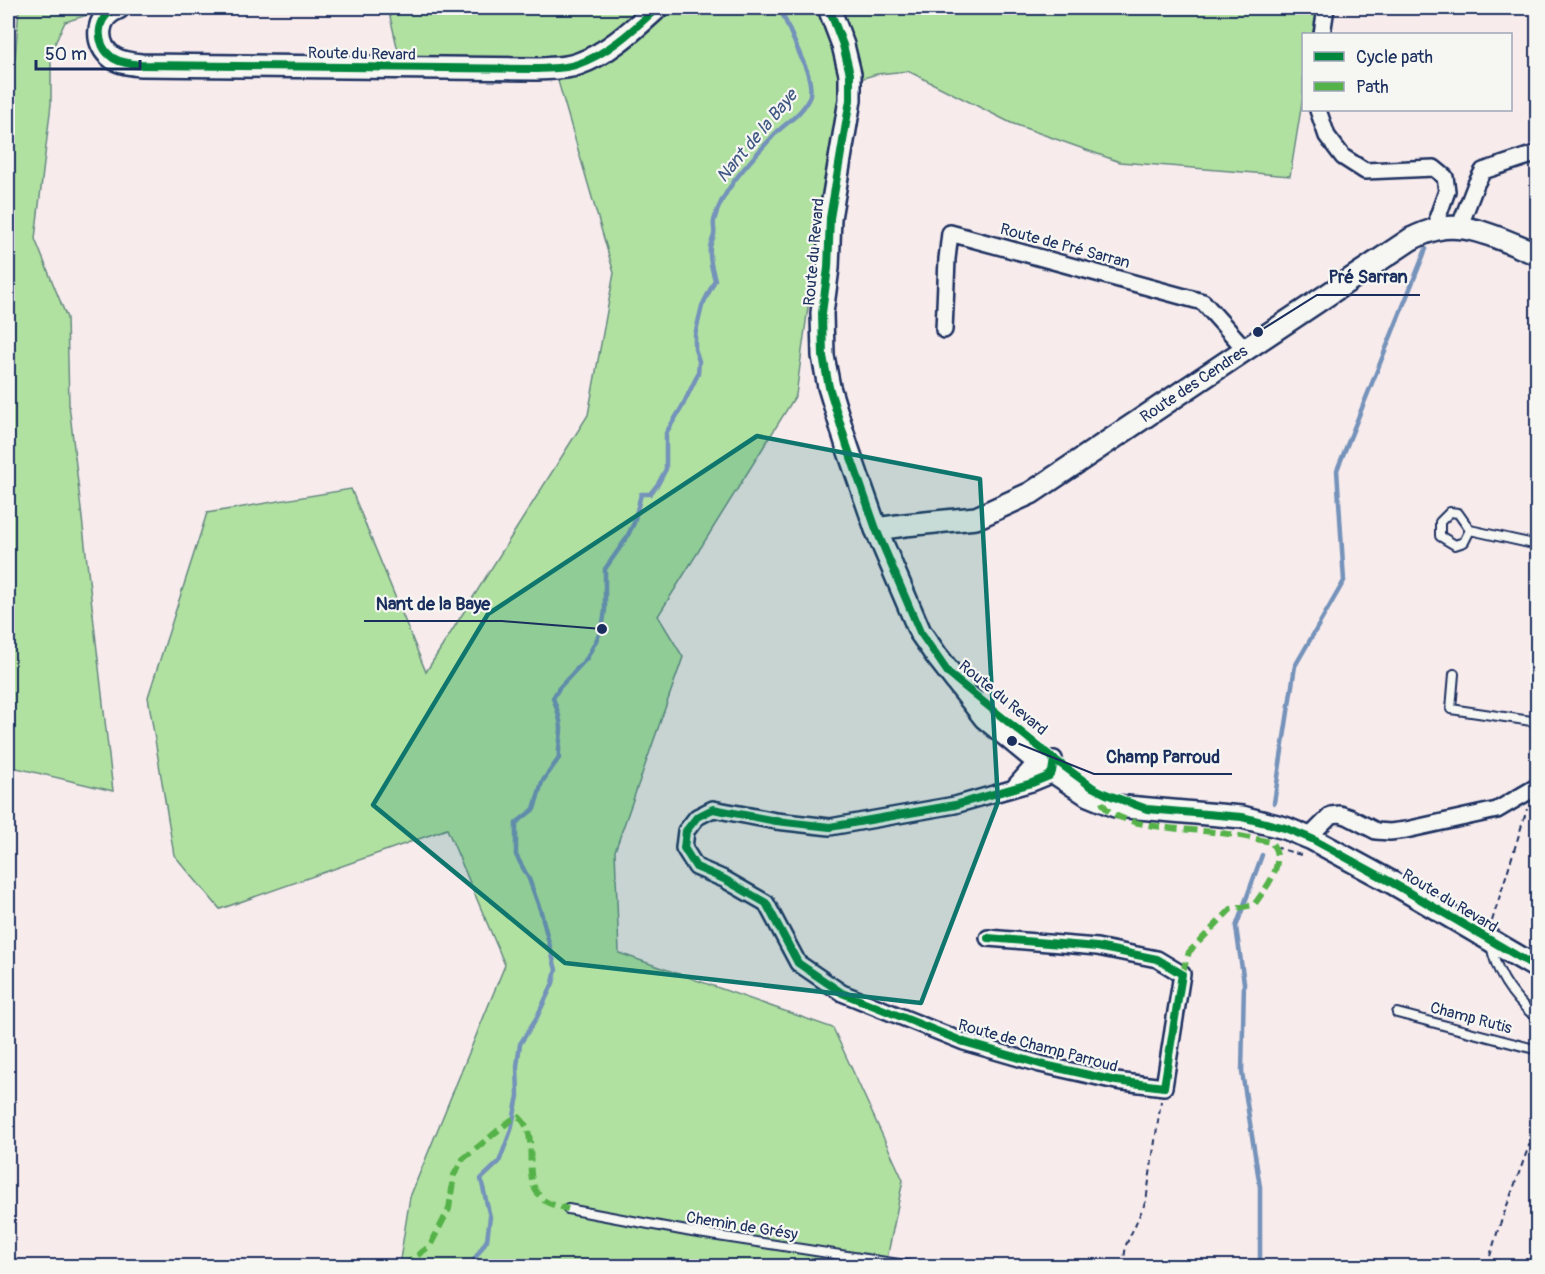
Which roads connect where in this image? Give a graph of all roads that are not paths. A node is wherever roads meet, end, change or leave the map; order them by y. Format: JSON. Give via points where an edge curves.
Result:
{"nodes":[{"id":1,"x":118,"y":8,"type":"edge"},
{"id":2,"x":657,"y":8,"type":"edge"},
{"id":3,"x":829,"y":8,"type":"edge"},
{"id":4,"x":1326,"y":8,"type":"edge"},
{"id":5,"x":1323,"y":33,"type":"edge"},
{"id":6,"x":1318,"y":111,"type":"edge"},
{"id":7,"x":1538,"y":153,"type":"edge"},
{"id":8,"x":1438,"y":228,"type":"junction"},
{"id":9,"x":1459,"y":228,"type":"junction"},
{"id":10,"x":1538,"y":254,"type":"edge"},
{"id":11,"x":944,"y":330,"type":"dead end"},
{"id":12,"x":1245,"y":350,"type":"junction"},
{"id":13,"x":876,"y":529,"type":"junction"},
{"id":14,"x":1470,"y":530,"type":"junction"},
{"id":15,"x":1538,"y":545,"type":"edge"},
{"id":16,"x":1454,"y":674,"type":"dead end"},
{"id":17,"x":1538,"y":722,"type":"edge"},
{"id":18,"x":1048,"y":764,"type":"junction"},
{"id":19,"x":1538,"y":786,"type":"edge"},
{"id":20,"x":1312,"y":839,"type":"junction"},
{"id":21,"x":988,"y":938,"type":"dead end"},
{"id":22,"x":1484,"y":938,"type":"junction"},
{"id":23,"x":1537,"y":968,"type":"edge"},
{"id":24,"x":1397,"y":1013,"type":"dead end"},
{"id":25,"x":1538,"y":1020,"type":"edge"},
{"id":26,"x":1538,"y":1050,"type":"edge"},
{"id":27,"x":568,"y":1209,"type":"dead end"},
{"id":28,"x":912,"y":1266,"type":"edge"}],
"edges":[{"from":1,"to":2,"type":"main road","name":"Route du Revard","via":[[100,25],[99,38],[102,48],[119,62],[537,69],[578,64],[597,55]]},
{"from":3,"to":13,"type":"main road","name":"Route du Revard","via":[[848,65],[850,100],[830,218],[822,313],[823,356],[847,446]]},
{"from":4,"to":5,"type":"street"},
{"from":6,"to":8,"type":"street","via":[[1327,136],[1343,157],[1365,171],[1434,168],[1445,177],[1447,191]]},
{"from":7,"to":9,"type":"street","via":[[1484,171]]},
{"from":8,"to":9,"type":"main road","name":"Route des Cendres"},
{"from":8,"to":12,"type":"main road","name":"Route des Cendres","via":[[1411,239]]},
{"from":9,"to":10,"type":"main road","name":"Route des Cendres"},
{"from":11,"to":12,"type":"street","name":"Route de Pré Sarran","via":[[950,233],[1203,302]]},
{"from":12,"to":13,"type":"main road","name":"Route des Cendres","via":[[1031,493],[976,518]]},
{"from":13,"to":18,"type":"main road","name":"Route du Revard","via":[[920,632],[949,674],[986,718]]},
{"from":14,"to":14,"type":"lane","via":[[1458,513],[1450,512],[1440,522],[1440,536],[1455,545],[1464,542]]},
{"from":14,"to":15,"type":"lane"},
{"from":16,"to":17,"type":"lane","via":[[1451,709]]},
{"from":18,"to":20,"type":"main road","name":"Route du Revard","via":[[1106,794],[1147,809],[1242,817]]},
{"from":18,"to":21,"type":"street","name":"Route de Champ Parroud","via":[[1016,786],[955,805],[830,827],[713,809],[697,817],[686,831],[684,848],[696,867],[766,903],[798,963],[842,993],[964,1042],[1041,1064],[1164,1088],[1182,974],[1157,959],[1097,947]]},
{"from":19,"to":20,"type":"street","via":[[1497,810],[1406,830],[1376,831],[1349,817],[1331,815]]},
{"from":20,"to":22,"type":"main road","name":"Route du Revard"},
{"from":22,"to":23,"type":"main road","name":"Route du Revard"},
{"from":22,"to":25,"type":"lane","name":"Champ Rutis","via":[[1509,990]]},
{"from":24,"to":26,"type":"lane","name":"Champ Rutis"},
{"from":27,"to":28,"type":"lane","name":"Chemin de Grésy"}]}
